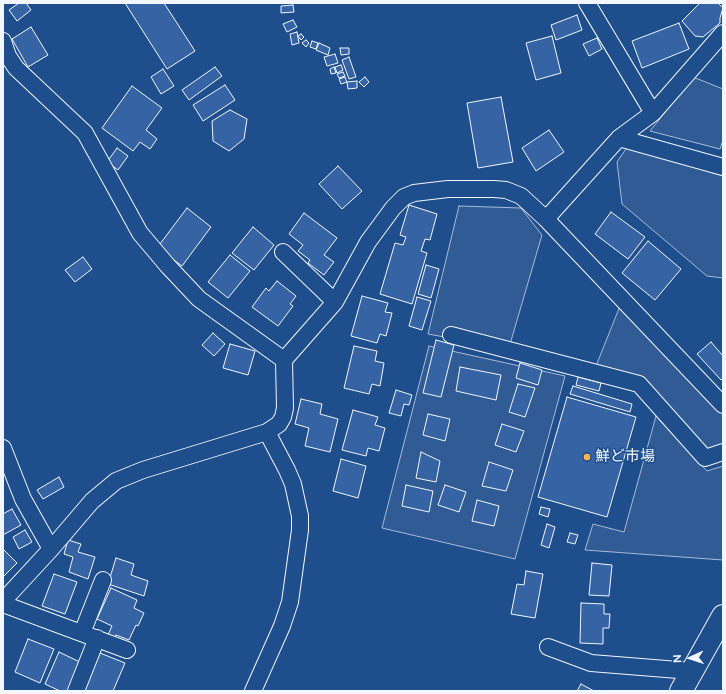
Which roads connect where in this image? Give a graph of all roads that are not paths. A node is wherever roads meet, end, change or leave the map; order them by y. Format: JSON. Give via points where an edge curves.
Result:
{"nodes":[{"id":1,"x":587,"y":3,"type":"edge"},
{"id":2,"x":723,"y":33,"type":"edge"},
{"id":3,"x":3,"y":42,"type":"edge"},
{"id":4,"x":653,"y":113,"type":"junction"},
{"id":5,"x":619,"y":138,"type":"junction"},
{"id":6,"x":723,"y":167,"type":"edge"},
{"id":7,"x":546,"y":219,"type":"junction"},
{"id":8,"x":282,"y":252,"type":"dead end"},
{"id":9,"x":336,"y":302,"type":"junction"},
{"id":10,"x":451,"y":335,"type":"dead end"},
{"id":11,"x":284,"y":360,"type":"junction"},
{"id":12,"x":723,"y":405,"type":"edge"},
{"id":13,"x":267,"y":432,"type":"junction"},
{"id":14,"x":3,"y":448,"type":"edge"},
{"id":15,"x":723,"y":452,"type":"edge"},
{"id":16,"x":51,"y":549,"type":"junction"},
{"id":17,"x":103,"y":580,"type":"dead end"},
{"id":18,"x":3,"y":600,"type":"edge"},
{"id":19,"x":3,"y":604,"type":"edge"},
{"id":20,"x":723,"y":616,"type":"edge"},
{"id":21,"x":82,"y":633,"type":"junction"},
{"id":22,"x":97,"y":638,"type":"junction"},
{"id":23,"x":548,"y":647,"type":"dead end"},
{"id":24,"x":127,"y":650,"type":"dead end"},
{"id":25,"x":691,"y":671,"type":"junction"},
{"id":26,"x":76,"y":691,"type":"edge"},
{"id":27,"x":253,"y":691,"type":"edge"},
{"id":28,"x":681,"y":691,"type":"edge"}],
"edges":[{"from":1,"to":4,"type":"street"},
{"from":2,"to":4,"type":"street"},
{"from":3,"to":11,"type":"street","via":[[16,68],[86,133],[140,233],[167,265],[199,299]]},
{"from":4,"to":5,"type":"street"},
{"from":5,"to":6,"type":"street"},
{"from":5,"to":7,"type":"street"},
{"from":7,"to":9,"type":"street","via":[[521,196],[506,190],[448,189],[408,195],[393,208],[368,242]]},
{"from":7,"to":12,"type":"street"},
{"from":8,"to":9,"type":"street"},
{"from":9,"to":11,"type":"street"},
{"from":10,"to":15,"type":"street","via":[[639,384],[705,458]]},
{"from":11,"to":13,"type":"street","via":[[283,417],[279,424]]},
{"from":13,"to":16,"type":"street","via":[[143,470],[116,481],[92,501]]},
{"from":13,"to":27,"type":"street","via":[[293,484],[300,516],[300,530],[290,602]]},
{"from":14,"to":16,"type":"street","via":[[23,500]]},
{"from":16,"to":18,"type":"street"},
{"from":17,"to":21,"type":"street"},
{"from":19,"to":21,"type":"street"},
{"from":20,"to":25,"type":"main road"},
{"from":21,"to":22,"type":"street"},
{"from":22,"to":24,"type":"street"},
{"from":22,"to":26,"type":"street"},
{"from":23,"to":25,"type":"street","via":[[591,663]]},
{"from":25,"to":28,"type":"main road"}]}
